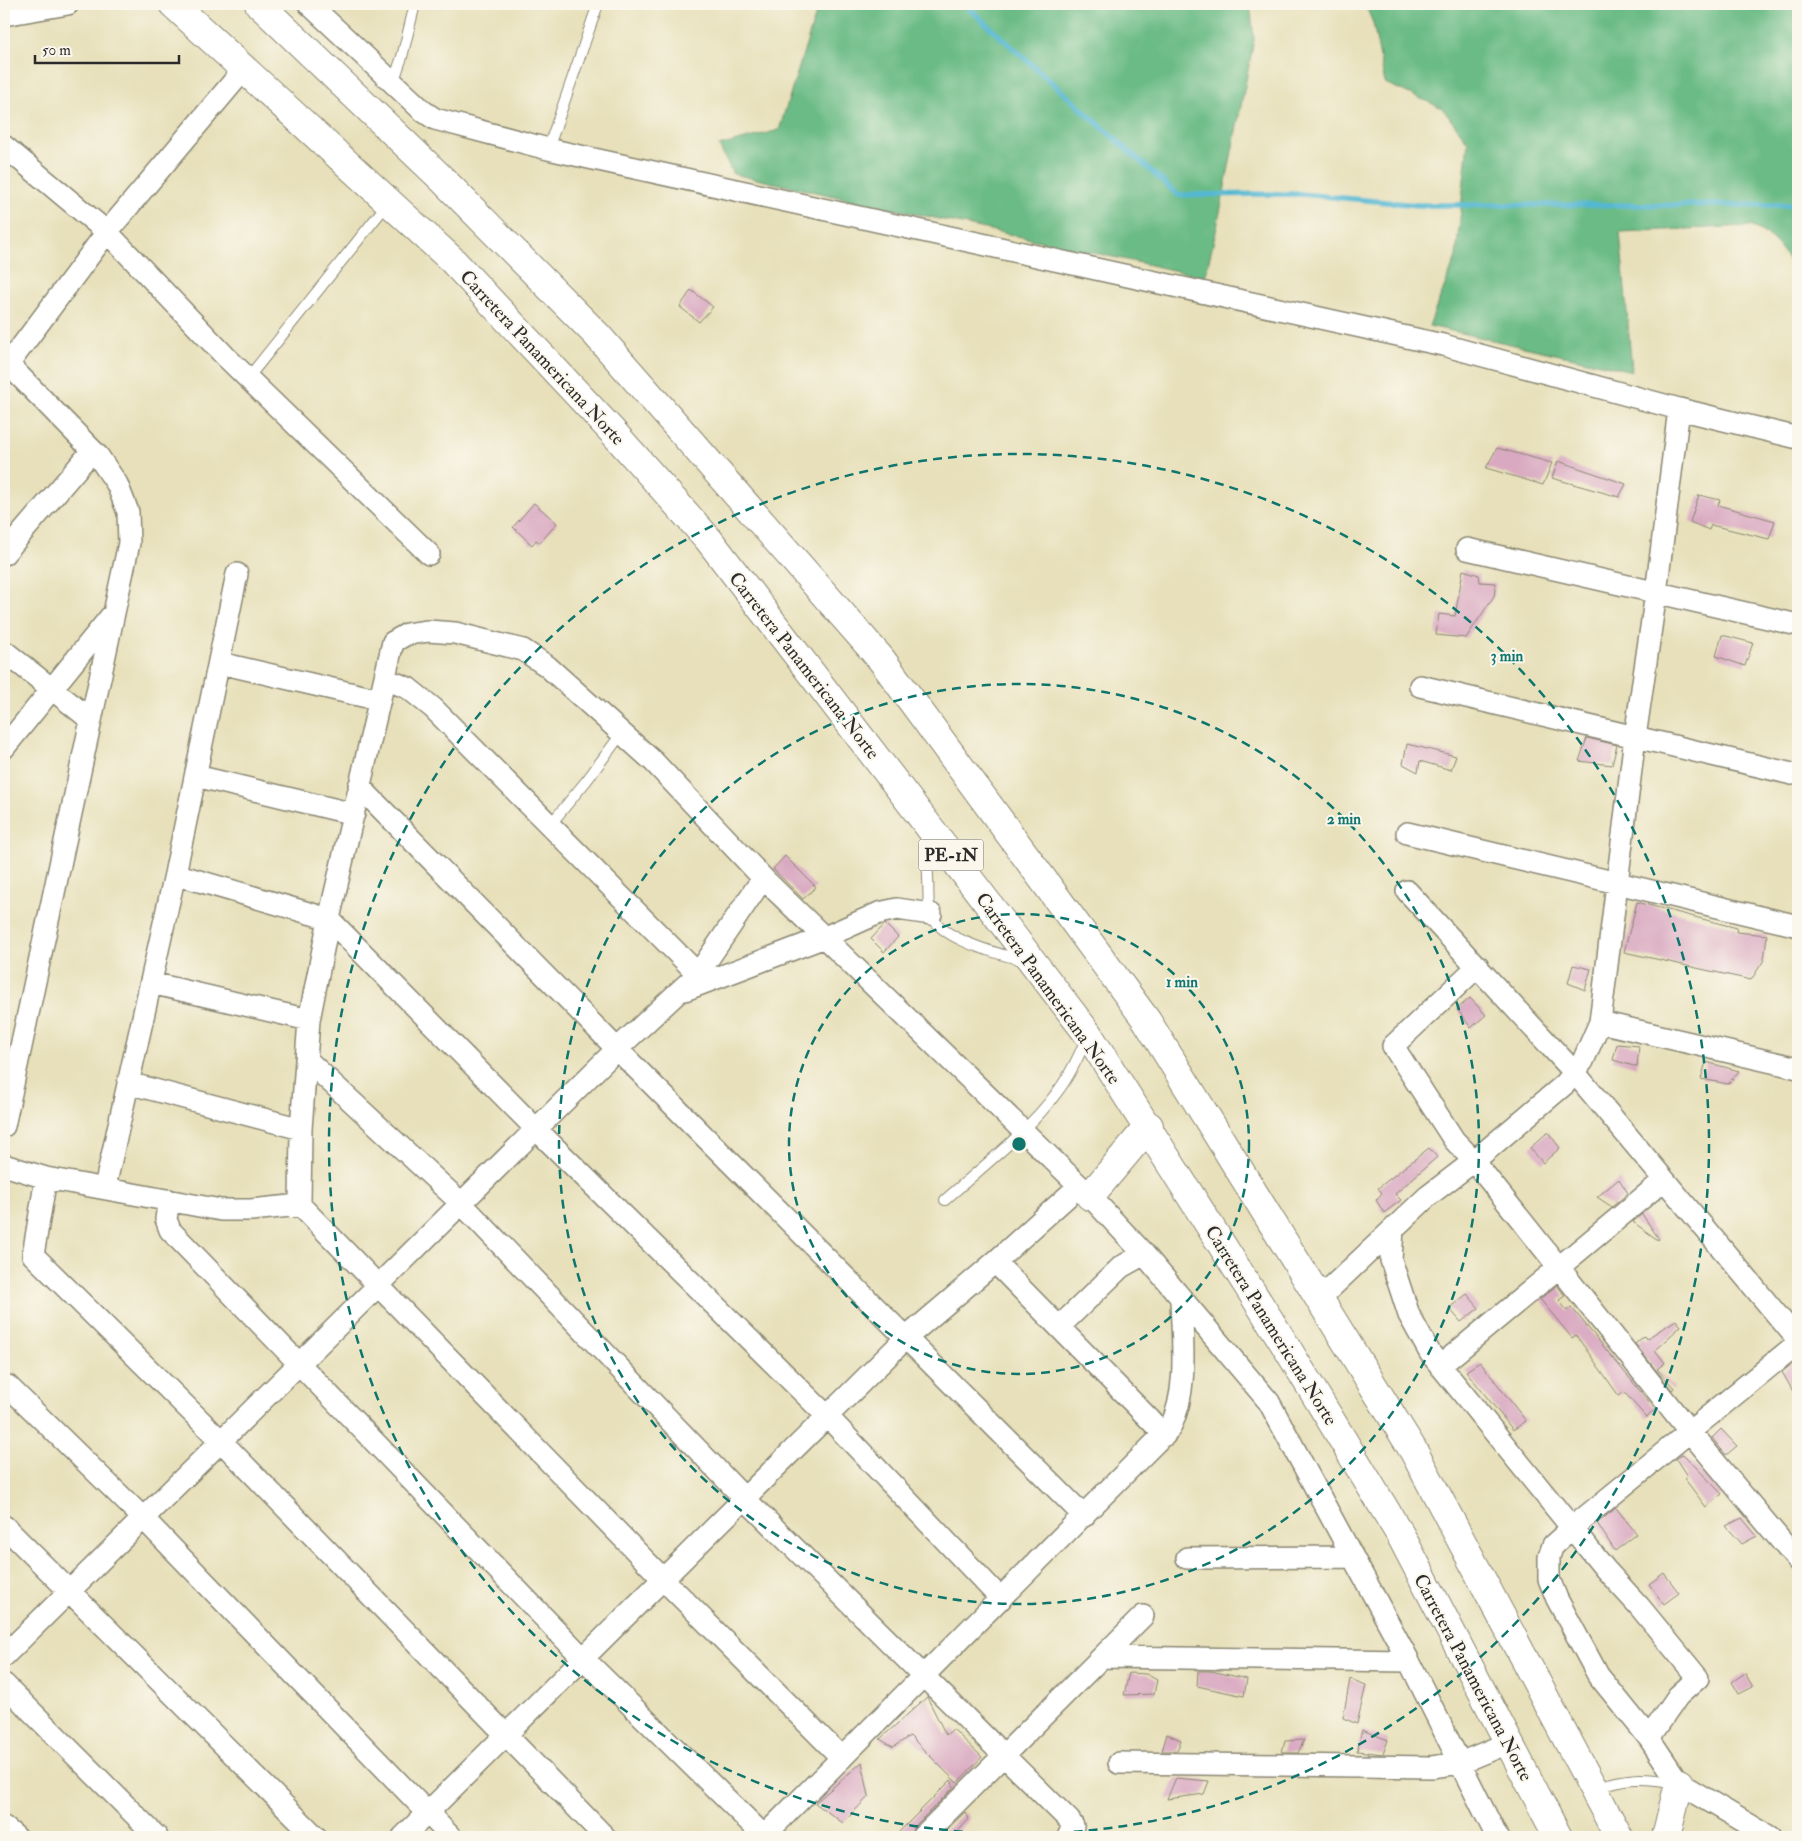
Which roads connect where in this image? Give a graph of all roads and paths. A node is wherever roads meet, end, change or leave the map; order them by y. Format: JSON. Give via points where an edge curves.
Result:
{"nodes":[{"id":1,"x":68,"y":4,"type":"edge"},
{"id":2,"x":173,"y":4,"type":"edge"},
{"id":3,"x":259,"y":4,"type":"edge"},
{"id":4,"x":309,"y":4,"type":"edge"},
{"id":5,"x":415,"y":4,"type":"edge"},
{"id":6,"x":598,"y":4,"type":"edge"},
{"id":7,"x":4,"y":15,"type":"edge"},
{"id":8,"x":245,"y":68,"type":"junction"},
{"id":9,"x":393,"y":84,"type":"junction"},
{"id":10,"x":4,"y":146,"type":"edge"},
{"id":11,"x":548,"y":149,"type":"junction"},
{"id":12,"x":389,"y":202,"type":"junction"},
{"id":13,"x":107,"y":232,"type":"junction"},
{"id":14,"x":5,"y":365,"type":"edge"},
{"id":15,"x":248,"y":378,"type":"junction"},
{"id":16,"x":1679,"y":409,"type":"junction"},
{"id":17,"x":1798,"y":438,"type":"edge"},
{"id":18,"x":92,"y":450,"type":"junction"},
{"id":19,"x":1466,"y":549,"type":"dead end"},
{"id":20,"x":4,"y":554,"type":"edge"},
{"id":21,"x":429,"y":554,"type":"dead end"},
{"id":22,"x":237,"y":574,"type":"dead end"},
{"id":23,"x":1656,"y":593,"type":"junction"},
{"id":24,"x":115,"y":612,"type":"junction"},
{"id":25,"x":1798,"y":625,"type":"edge"},
{"id":26,"x":4,"y":651,"type":"edge"},
{"id":27,"x":220,"y":663,"type":"junction"},
{"id":28,"x":385,"y":679,"type":"junction"},
{"id":29,"x":1420,"y":686,"type":"dead end"},
{"id":30,"x":51,"y":689,"type":"junction"},
{"id":31,"x":380,"y":700,"type":"junction"},
{"id":32,"x":91,"y":720,"type":"junction"},
{"id":33,"x":622,"y":733,"type":"junction"},
{"id":34,"x":1635,"y":737,"type":"junction"},
{"id":35,"x":4,"y":748,"type":"edge"},
{"id":36,"x":1792,"y":774,"type":"dead end"},
{"id":37,"x":196,"y":776,"type":"junction"},
{"id":38,"x":359,"y":786,"type":"junction"},
{"id":39,"x":354,"y":814,"type":"junction"},
{"id":40,"x":924,"y":820,"type":"junction"},
{"id":41,"x":550,"y":825,"type":"junction"},
{"id":42,"x":1407,"y":834,"type":"dead end"},
{"id":43,"x":175,"y":874,"type":"junction"},
{"id":44,"x":763,"y":878,"type":"junction"},
{"id":45,"x":1618,"y":883,"type":"junction"},
{"id":46,"x":1407,"y":890,"type":"dead end"},
{"id":47,"x":931,"y":914,"type":"junction"},
{"id":48,"x":329,"y":919,"type":"junction"},
{"id":49,"x":1794,"y":925,"type":"dead end"},
{"id":50,"x":825,"y":937,"type":"junction"},
{"id":51,"x":1034,"y":963,"type":"junction"},
{"id":52,"x":1478,"y":966,"type":"junction"},
{"id":53,"x":698,"y":974,"type":"junction"},
{"id":54,"x":152,"y":982,"type":"junction"},
{"id":55,"x":678,"y":993,"type":"junction"},
{"id":56,"x":309,"y":1020,"type":"junction"},
{"id":57,"x":1600,"y":1022,"type":"junction"},
{"id":58,"x":1088,"y":1034,"type":"junction"},
{"id":59,"x":617,"y":1049,"type":"junction"},
{"id":60,"x":306,"y":1059,"type":"junction"},
{"id":61,"x":1798,"y":1068,"type":"edge"},
{"id":62,"x":1575,"y":1073,"type":"junction"},
{"id":63,"x":128,"y":1084,"type":"junction"},
{"id":64,"x":4,"y":1126,"type":"edge"},
{"id":65,"x":1149,"y":1126,"type":"junction"},
{"id":66,"x":301,"y":1129,"type":"junction"},
{"id":67,"x":536,"y":1129,"type":"junction"},
{"id":68,"x":1022,"y":1130,"type":"junction"},
{"id":69,"x":1474,"y":1162,"type":"junction"},
{"id":70,"x":4,"y":1165,"type":"edge"},
{"id":71,"x":46,"y":1178,"type":"junction"},
{"id":72,"x":1664,"y":1180,"type":"junction"},
{"id":73,"x":105,"y":1187,"type":"junction"},
{"id":74,"x":1084,"y":1191,"type":"junction"},
{"id":75,"x":169,"y":1200,"type":"junction"},
{"id":76,"x":944,"y":1200,"type":"dead end"},
{"id":77,"x":461,"y":1204,"type":"junction"},
{"id":78,"x":300,"y":1205,"type":"junction"},
{"id":79,"x":1393,"y":1229,"type":"junction"},
{"id":80,"x":1144,"y":1254,"type":"junction"},
{"id":81,"x":995,"y":1262,"type":"junction"},
{"id":82,"x":1558,"y":1267,"type":"junction"},
{"id":83,"x":379,"y":1284,"type":"junction"},
{"id":84,"x":1181,"y":1298,"type":"junction"},
{"id":85,"x":1319,"y":1298,"type":"junction"},
{"id":86,"x":1059,"y":1327,"type":"junction"},
{"id":87,"x":906,"y":1338,"type":"junction"},
{"id":88,"x":1798,"y":1341,"type":"edge"},
{"id":89,"x":299,"y":1364,"type":"junction"},
{"id":90,"x":1440,"y":1366,"type":"junction"},
{"id":91,"x":8,"y":1386,"type":"dead end"},
{"id":92,"x":826,"y":1416,"type":"junction"},
{"id":93,"x":1690,"y":1432,"type":"junction"},
{"id":94,"x":1165,"y":1434,"type":"junction"},
{"id":95,"x":221,"y":1441,"type":"junction"},
{"id":96,"x":744,"y":1498,"type":"junction"},
{"id":97,"x":1084,"y":1516,"type":"junction"},
{"id":98,"x":143,"y":1518,"type":"junction"},
{"id":99,"x":4,"y":1526,"type":"edge"},
{"id":100,"x":1573,"y":1527,"type":"junction"},
{"id":101,"x":1353,"y":1557,"type":"junction"},
{"id":102,"x":1187,"y":1558,"type":"dead end"},
{"id":103,"x":1798,"y":1561,"type":"edge"},
{"id":104,"x":663,"y":1579,"type":"junction"},
{"id":105,"x":69,"y":1592,"type":"junction"},
{"id":106,"x":1001,"y":1599,"type":"junction"},
{"id":107,"x":1143,"y":1616,"type":"dead end"},
{"id":108,"x":4,"y":1656,"type":"edge"},
{"id":109,"x":1102,"y":1656,"type":"junction"},
{"id":110,"x":583,"y":1658,"type":"junction"},
{"id":111,"x":1409,"y":1661,"type":"junction"},
{"id":112,"x":924,"y":1676,"type":"junction"},
{"id":113,"x":4,"y":1684,"type":"edge"},
{"id":114,"x":504,"y":1736,"type":"junction"},
{"id":115,"x":1649,"y":1738,"type":"junction"},
{"id":116,"x":1508,"y":1743,"type":"junction"},
{"id":117,"x":1003,"y":1757,"type":"junction"},
{"id":118,"x":842,"y":1758,"type":"junction"},
{"id":119,"x":1119,"y":1763,"type":"dead end"},
{"id":120,"x":1460,"y":1763,"type":"junction"},
{"id":121,"x":1678,"y":1783,"type":"junction"},
{"id":122,"x":1593,"y":1788,"type":"junction"},
{"id":123,"x":428,"y":1815,"type":"junction"},
{"id":124,"x":4,"y":1827,"type":"edge"},
{"id":125,"x":16,"y":1837,"type":"edge"},
{"id":126,"x":157,"y":1837,"type":"edge"},
{"id":127,"x":316,"y":1837,"type":"edge"},
{"id":128,"x":403,"y":1837,"type":"edge"},
{"id":129,"x":428,"y":1837,"type":"edge"},
{"id":130,"x":451,"y":1837,"type":"edge"},
{"id":131,"x":605,"y":1837,"type":"edge"},
{"id":132,"x":764,"y":1837,"type":"edge"},
{"id":133,"x":922,"y":1837,"type":"edge"},
{"id":134,"x":1068,"y":1837,"type":"edge"},
{"id":135,"x":1497,"y":1837,"type":"edge"},
{"id":136,"x":1558,"y":1837,"type":"edge"},
{"id":137,"x":1619,"y":1837,"type":"edge"},
{"id":138,"x":1666,"y":1837,"type":"edge"},
{"id":139,"x":1770,"y":1837,"type":"edge"}],
"edges":[{"from":1,"to":7,"type":"street"},
{"from":2,"to":8,"type":"highway","name":"Carretera Panamericana Norte","number":"PE-1N"},
{"from":3,"to":85,"type":"highway","number":"PE-1N","via":[[442,179],[597,335],[881,659],[1147,1021]]},
{"from":4,"to":9,"type":"street"},
{"from":5,"to":9,"type":"lane"},
{"from":6,"to":11,"type":"lane"},
{"from":8,"to":12,"type":"highway","name":"Carretera Panamericana Norte","number":"PE-1N"},
{"from":8,"to":13,"type":"street"},
{"from":9,"to":11,"type":"street","via":[[435,119]]},
{"from":10,"to":13,"type":"street"},
{"from":11,"to":16,"type":"street","via":[[1442,344]]},
{"from":12,"to":15,"type":"lane"},
{"from":12,"to":40,"type":"highway","name":"Carretera Panamericana Norte","number":"PE-1N","via":[[452,260],[574,388],[709,540]]},
{"from":13,"to":14,"type":"street"},
{"from":13,"to":15,"type":"street"},
{"from":14,"to":18,"type":"street"},
{"from":15,"to":21,"type":"street"},
{"from":16,"to":17,"type":"street"},
{"from":16,"to":23,"type":"street"},
{"from":18,"to":20,"type":"street"},
{"from":18,"to":24,"type":"street","via":[[118,484],[128,512],[129,543]]},
{"from":19,"to":23,"type":"street"},
{"from":22,"to":27,"type":"street"},
{"from":23,"to":25,"type":"street"},
{"from":23,"to":34,"type":"street"},
{"from":24,"to":30,"type":"street"},
{"from":24,"to":32,"type":"street"},
{"from":26,"to":30,"type":"street"},
{"from":27,"to":31,"type":"street"},
{"from":27,"to":37,"type":"street"},
{"from":28,"to":31,"type":"street"},
{"from":28,"to":33,"type":"street","via":[[392,642],[401,635],[428,631],[454,633],[507,645],[524,650],[547,666]]},
{"from":28,"to":41,"type":"street","via":[[408,688],[432,708]]},
{"from":29,"to":34,"type":"street"},
{"from":30,"to":32,"type":"street"},
{"from":30,"to":35,"type":"street"},
{"from":31,"to":38,"type":"street"},
{"from":32,"to":64,"type":"street"},
{"from":33,"to":41,"type":"lane"},
{"from":33,"to":44,"type":"street","via":[[654,762]]},
{"from":34,"to":36,"type":"street"},
{"from":34,"to":45,"type":"street"},
{"from":37,"to":39,"type":"street"},
{"from":37,"to":43,"type":"street"},
{"from":38,"to":39,"type":"street"},
{"from":38,"to":59,"type":"street"},
{"from":39,"to":48,"type":"street"},
{"from":40,"to":47,"type":"lane"},
{"from":40,"to":51,"type":"highway","name":"Carretera Panamericana Norte","number":"PE-1N"},
{"from":41,"to":53,"type":"street"},
{"from":42,"to":45,"type":"street"},
{"from":43,"to":48,"type":"street"},
{"from":43,"to":54,"type":"street"},
{"from":44,"to":50,"type":"street"},
{"from":44,"to":53,"type":"street"},
{"from":45,"to":49,"type":"street"},
{"from":45,"to":57,"type":"street"},
{"from":46,"to":52,"type":"street"},
{"from":47,"to":50,"type":"street","via":[[914,910],[888,911]]},
{"from":47,"to":51,"type":"lane","via":[[938,927],[952,936]]},
{"from":48,"to":56,"type":"street"},
{"from":48,"to":67,"type":"street"},
{"from":50,"to":55,"type":"street"},
{"from":50,"to":68,"type":"street"},
{"from":51,"to":58,"type":"highway","name":"Carretera Panamericana Norte","number":"PE-1N"},
{"from":52,"to":62,"type":"street"},
{"from":52,"to":69,"type":"street","via":[[1393,1046],[1454,1140]]},
{"from":53,"to":55,"type":"street"},
{"from":54,"to":56,"type":"street"},
{"from":54,"to":63,"type":"street"},
{"from":55,"to":59,"type":"street"},
{"from":56,"to":60,"type":"street"},
{"from":57,"to":61,"type":"street"},
{"from":57,"to":62,"type":"street"},
{"from":58,"to":65,"type":"highway","name":"Carretera Panamericana Norte","number":"PE-1N"},
{"from":58,"to":68,"type":"lane","via":[[1058,1092]]},
{"from":59,"to":67,"type":"street"},
{"from":59,"to":87,"type":"street"},
{"from":60,"to":66,"type":"street"},
{"from":60,"to":77,"type":"street"},
{"from":62,"to":69,"type":"street","via":[[1554,1095]]},
{"from":62,"to":72,"type":"street"},
{"from":63,"to":66,"type":"street"},
{"from":63,"to":73,"type":"street"},
{"from":65,"to":74,"type":"highway"},
{"from":65,"to":116,"type":"highway","name":"Carretera Panamericana Norte","number":"PE-1N","via":[[1401,1536]]},
{"from":66,"to":78,"type":"street"},
{"from":67,"to":77,"type":"street"},
{"from":67,"to":92,"type":"street"},
{"from":68,"to":74,"type":"street"},
{"from":68,"to":76,"type":"lane"},
{"from":69,"to":79,"type":"street","via":[[1428,1196]]},
{"from":69,"to":82,"type":"street"},
{"from":70,"to":71,"type":"street"},
{"from":71,"to":73,"type":"street"},
{"from":71,"to":95,"type":"street","via":[[33,1255]]},
{"from":72,"to":82,"type":"street"},
{"from":72,"to":88,"type":"street"},
{"from":73,"to":75,"type":"street"},
{"from":74,"to":80,"type":"street"},
{"from":74,"to":81,"type":"street"},
{"from":75,"to":78,"type":"street","via":[[221,1210]]},
{"from":75,"to":89,"type":"street","via":[[166,1219],[170,1230]]},
{"from":77,"to":83,"type":"street"},
{"from":77,"to":96,"type":"street"},
{"from":78,"to":83,"type":"street"},
{"from":79,"to":85,"type":"street"},
{"from":79,"to":90,"type":"street","via":[[1391,1260],[1401,1294],[1419,1334]]},
{"from":80,"to":84,"type":"street"},
{"from":80,"to":86,"type":"street","via":[[1121,1267]]},
{"from":81,"to":86,"type":"street"},
{"from":81,"to":87,"type":"street"},
{"from":82,"to":90,"type":"street"},
{"from":82,"to":93,"type":"street"},
{"from":83,"to":89,"type":"street"},
{"from":83,"to":104,"type":"street"},
{"from":84,"to":94,"type":"street","via":[[1182,1369],[1178,1411]]},
{"from":84,"to":101,"type":"street","via":[[1269,1402]]},
{"from":85,"to":122,"type":"highway","number":"PE-1N","via":[[1414,1450]]},
{"from":86,"to":94,"type":"street"},
{"from":87,"to":92,"type":"street"},
{"from":87,"to":97,"type":"street"},
{"from":88,"to":93,"type":"street"},
{"from":89,"to":95,"type":"street"},
{"from":89,"to":110,"type":"street"},
{"from":90,"to":100,"type":"street"},
{"from":91,"to":98,"type":"street"},
{"from":92,"to":96,"type":"street"},
{"from":92,"to":106,"type":"street"},
{"from":93,"to":100,"type":"street"},
{"from":93,"to":103,"type":"street"},
{"from":94,"to":97,"type":"street"},
{"from":95,"to":98,"type":"street"},
{"from":95,"to":114,"type":"street"},
{"from":96,"to":104,"type":"street"},
{"from":96,"to":112,"type":"street"},
{"from":97,"to":106,"type":"street"},
{"from":98,"to":105,"type":"street"},
{"from":98,"to":123,"type":"street"},
{"from":99,"to":105,"type":"street"},
{"from":100,"to":115,"type":"street","via":[[1553,1545],[1548,1568],[1552,1589],[1598,1675]]},
{"from":100,"to":115,"type":"street","via":[[1698,1678],[1678,1696]]},
{"from":101,"to":102,"type":"street"},
{"from":101,"to":111,"type":"street"},
{"from":104,"to":110,"type":"street"},
{"from":104,"to":118,"type":"street"},
{"from":105,"to":108,"type":"street"},
{"from":105,"to":127,"type":"street"},
{"from":106,"to":112,"type":"street"},
{"from":107,"to":109,"type":"street"},
{"from":109,"to":111,"type":"street"},
{"from":109,"to":117,"type":"street"},
{"from":110,"to":114,"type":"street"},
{"from":110,"to":132,"type":"street"},
{"from":111,"to":120,"type":"street"},
{"from":112,"to":117,"type":"street"},
{"from":112,"to":118,"type":"street"},
{"from":113,"to":126,"type":"street"},
{"from":114,"to":123,"type":"street"},
{"from":114,"to":131,"type":"street"},
{"from":115,"to":121,"type":"street"},
{"from":116,"to":120,"type":"street"},
{"from":116,"to":136,"type":"highway","name":"Carretera Panamericana Norte","number":"PE-1N"},
{"from":117,"to":133,"type":"street"},
{"from":117,"to":134,"type":"street","via":[[1069,1820],[1073,1826]]},
{"from":118,"to":132,"type":"street"},
{"from":119,"to":120,"type":"street","via":[[1408,1768]]},
{"from":120,"to":135,"type":"street"},
{"from":121,"to":122,"type":"lane","via":[[1645,1778],[1624,1779]]},
{"from":121,"to":138,"type":"highway"},
{"from":121,"to":139,"type":"street"},
{"from":122,"to":137,"type":"highway","number":"PE-1N"},
{"from":123,"to":128,"type":"street"},
{"from":123,"to":129,"type":"street"},
{"from":123,"to":130,"type":"street"},
{"from":124,"to":125,"type":"street"}]}
